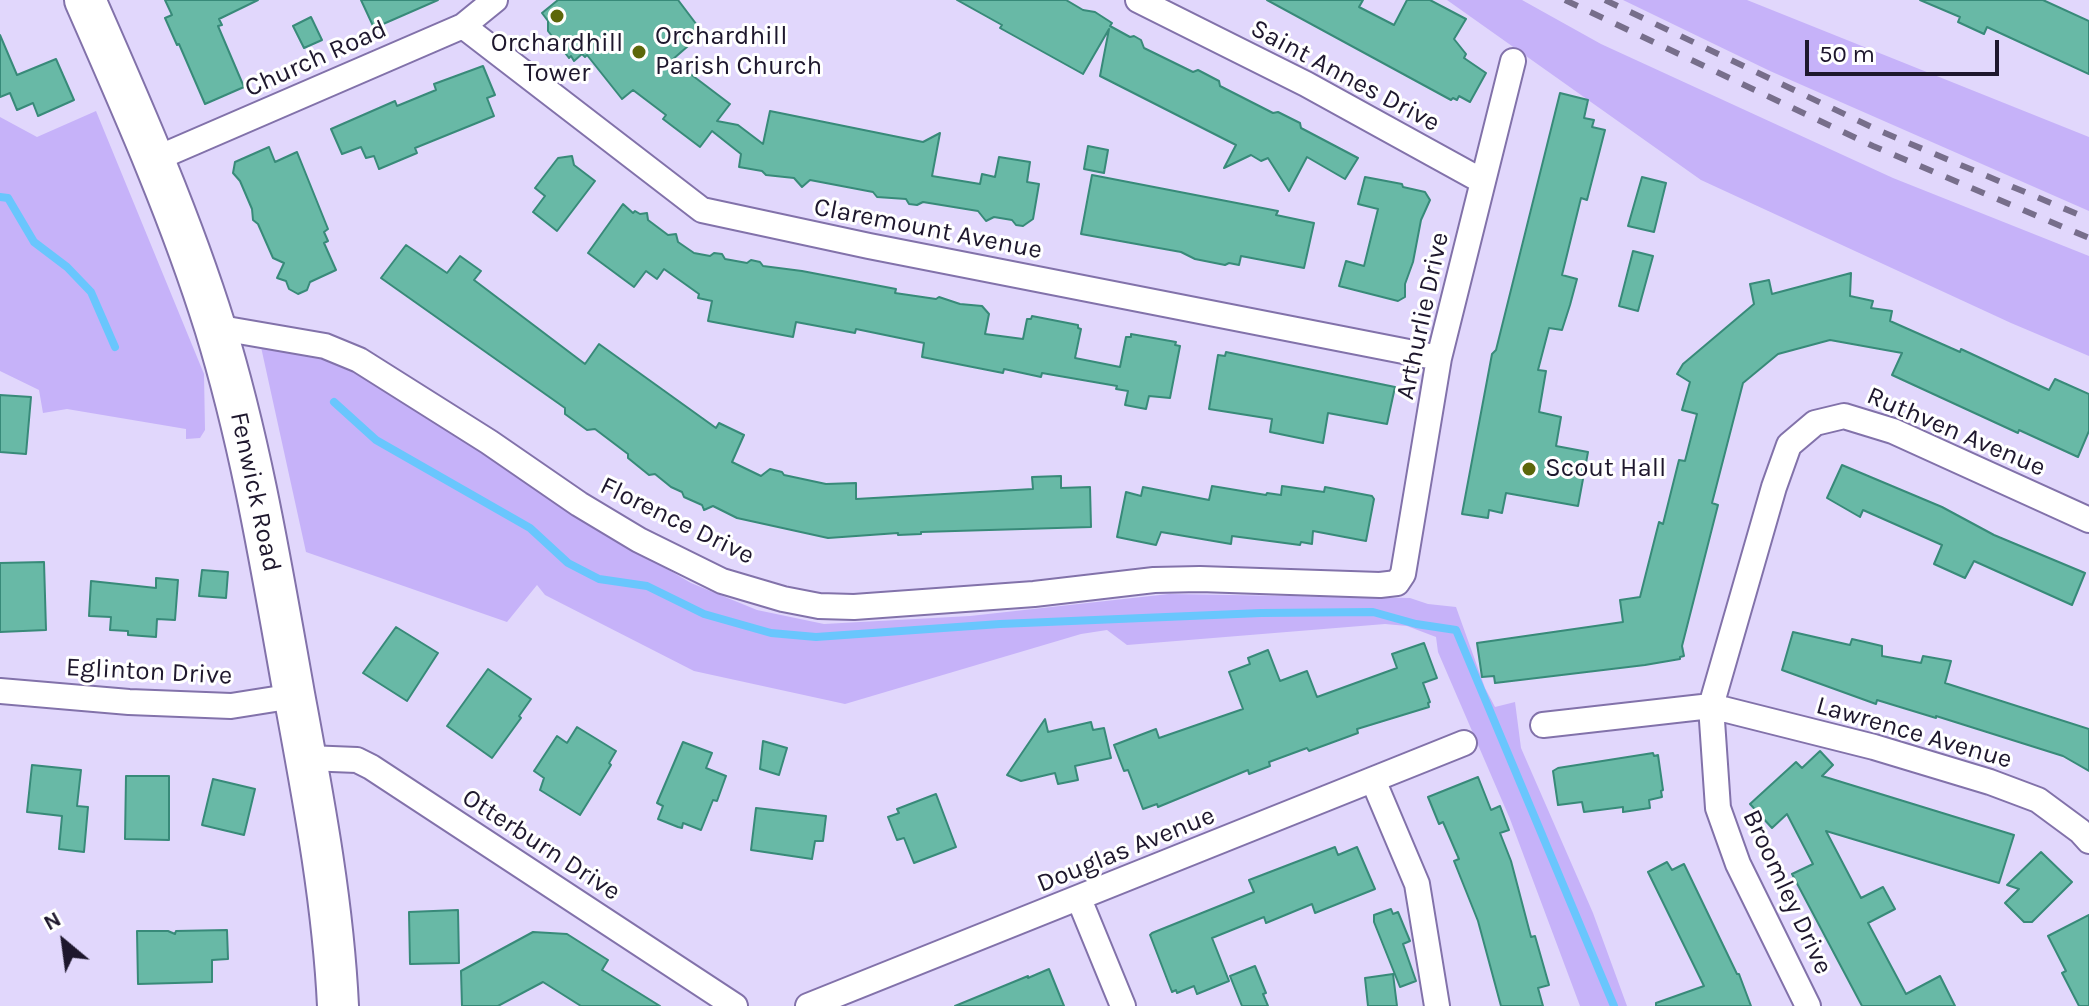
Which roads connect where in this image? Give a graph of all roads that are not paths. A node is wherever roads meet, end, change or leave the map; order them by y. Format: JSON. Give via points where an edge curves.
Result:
{"nodes":[{"id":1,"x":85,"y":0,"type":"edge"},
{"id":2,"x":495,"y":0,"type":"edge"},
{"id":3,"x":1138,"y":0,"type":"edge"},
{"id":4,"x":463,"y":26,"type":"junction"},
{"id":5,"x":1513,"y":61,"type":"dead end"},
{"id":6,"x":153,"y":160,"type":"junction"},
{"id":7,"x":1482,"y":181,"type":"junction"},
{"id":8,"x":215,"y":327,"type":"junction"},
{"id":9,"x":1439,"y":358,"type":"junction"},
{"id":10,"x":2089,"y":520,"type":"edge"},
{"id":11,"x":1397,"y":583,"type":"joint"},
{"id":12,"x":0,"y":691,"type":"edge"},
{"id":13,"x":294,"y":696,"type":"junction"},
{"id":14,"x":1711,"y":706,"type":"junction"},
{"id":15,"x":1543,"y":725,"type":"dead end"},
{"id":16,"x":1464,"y":743,"type":"dead end"},
{"id":17,"x":307,"y":758,"type":"junction"},
{"id":18,"x":1373,"y":780,"type":"junction"},
{"id":19,"x":2089,"y":841,"type":"edge"},
{"id":20,"x":1079,"y":899,"type":"junction"},
{"id":21,"x":338,"y":1006,"type":"edge"},
{"id":22,"x":735,"y":1006,"type":"edge"},
{"id":23,"x":808,"y":1006,"type":"edge"},
{"id":24,"x":1123,"y":1006,"type":"edge"},
{"id":25,"x":1437,"y":1006,"type":"edge"},
{"id":26,"x":1808,"y":1006,"type":"edge"}],
"edges":[{"from":1,"to":6,"type":"main road","name":"Fenwick Road"},
{"from":2,"to":4,"type":"street","name":"Church Road"},
{"from":3,"to":7,"type":"street","name":"Saint Annes Drive"},
{"from":4,"to":6,"type":"street","name":"Church Road"},
{"from":4,"to":9,"type":"street","name":"Claremount Avenue","via":[[702,210]]},
{"from":5,"to":7,"type":"street","name":"Arthurlie Drive"},
{"from":6,"to":8,"type":"main road","name":"Fenwick Road"},
{"from":7,"to":9,"type":"street","name":"Arthurlie Drive"},
{"from":8,"to":11,"type":"street","name":"Florence Drive","via":[[325,346],[359,360],[639,540],[722,581],[795,601],[854,607],[1170,579]]},
{"from":8,"to":13,"type":"main road","name":"Fenwick Road","via":[[251,461]]},
{"from":9,"to":11,"type":"street","name":"Arthurlie Drive","via":[[1403,574]]},
{"from":10,"to":14,"type":"street","name":"Ruthven Avenue","via":[[1893,431],[1844,416],[1815,423],[1789,445]]},
{"from":12,"to":13,"type":"street","name":"Eglinton Drive","via":[[231,706]]},
{"from":13,"to":17,"type":"main road","name":"Fenwick Road"},
{"from":14,"to":15,"type":"street"},
{"from":14,"to":19,"type":"street","name":"Lawrence Avenue","via":[[1990,782],[2038,800]]},
{"from":14,"to":26,"type":"street","name":"Broomley Drive","via":[[1718,808],[1738,864]]},
{"from":16,"to":18,"type":"street","name":"Douglas Avenue"},
{"from":17,"to":21,"type":"main road","name":"Fenwick Road"},
{"from":17,"to":22,"type":"street","name":"Otterburn Drive","via":[[357,760],[371,767]]},
{"from":18,"to":20,"type":"street","name":"Douglas Avenue"},
{"from":18,"to":25,"type":"street","via":[[1417,884]]},
{"from":20,"to":23,"type":"street","name":"Douglas Avenue"},
{"from":20,"to":24,"type":"street"}]}
